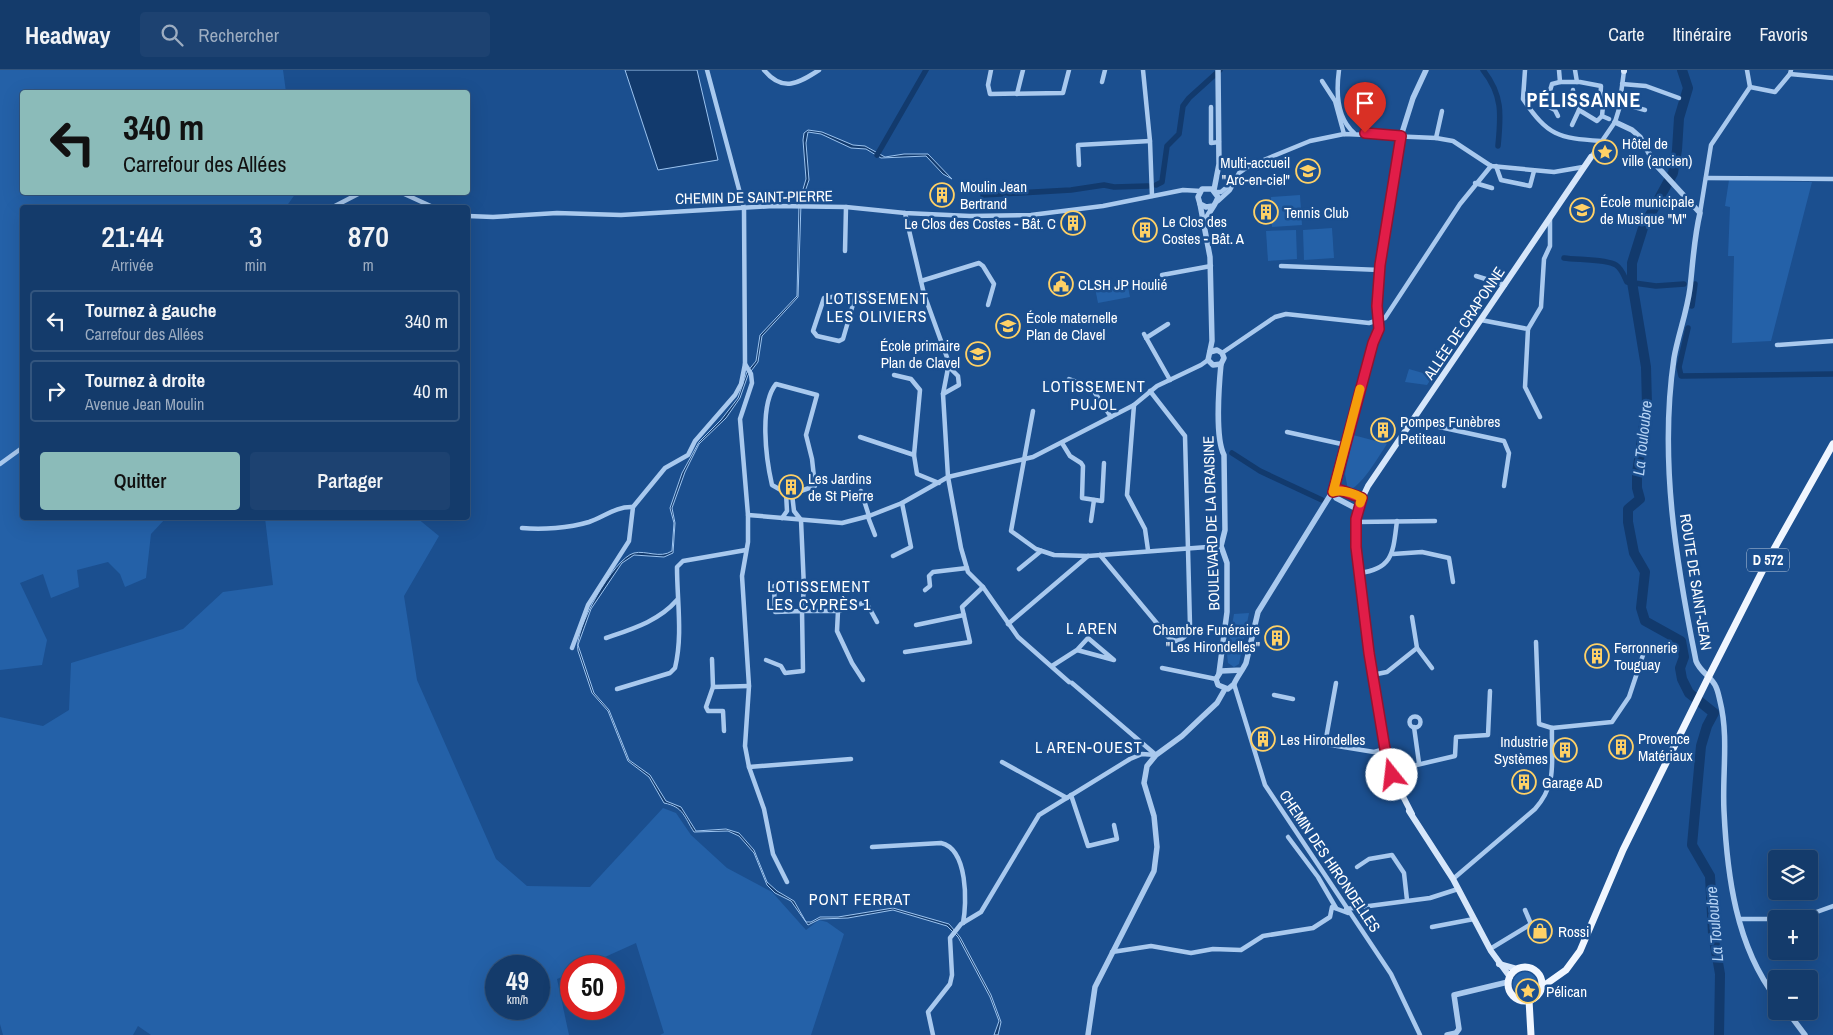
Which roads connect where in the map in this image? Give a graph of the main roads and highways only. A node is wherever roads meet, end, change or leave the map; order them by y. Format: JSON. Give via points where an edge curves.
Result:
{"nodes":[{"id":1,"x":1591,"y":157,"type":"road end"},
{"id":2,"x":1833,"y":444,"type":"edge"},
{"id":3,"x":1383,"y":750,"type":"junction"},
{"id":4,"x":1412,"y":814,"type":"junction"},
{"id":5,"x":1499,"y":964,"type":"junction"},
{"id":6,"x":1517,"y":969,"type":"junction"},
{"id":7,"x":1540,"y":977,"type":"junction"},
{"id":8,"x":1556,"y":978,"type":"junction"},
{"id":9,"x":1509,"y":980,"type":"junction"},
{"id":10,"x":1542,"y":987,"type":"junction"},
{"id":11,"x":1520,"y":1000,"type":"junction"},
{"id":12,"x":1529,"y":1000,"type":"junction"},
{"id":13,"x":1529,"y":1019,"type":"junction"},
{"id":14,"x":1531,"y":1035,"type":"edge"}],
"edges":[{"from":1,"to":3,"type":"main road","name":"ALLÉE DE CRAPONNE","via":[[1412,421],[1358,509],[1359,573]]},
{"from":2,"to":8,"type":"main road","number":"D 572","via":[[1778,540],[1692,709],[1623,850],[1586,940],[1574,961]]},
{"from":3,"to":4,"type":"main road"},
{"from":3,"to":4,"type":"main road","via":[[1394,788]]},
{"from":4,"to":5,"type":"main road","via":[[1453,879]]},
{"from":5,"to":6,"type":"main road"},
{"from":5,"to":9,"type":"main road"},
{"from":6,"to":7,"type":"main road","via":[[1533,969]]},
{"from":6,"to":9,"type":"main road"},
{"from":7,"to":8,"type":"main road"},
{"from":7,"to":10,"type":"main road"},
{"from":8,"to":10,"type":"main road","number":"D 572"},
{"from":9,"to":11,"type":"main road","via":[[1511,993]]},
{"from":10,"to":12,"type":"main road"},
{"from":11,"to":12,"type":"main road"},
{"from":11,"to":13,"type":"main road"},
{"from":12,"to":13,"type":"main road"},
{"from":13,"to":14,"type":"main road"}]}
